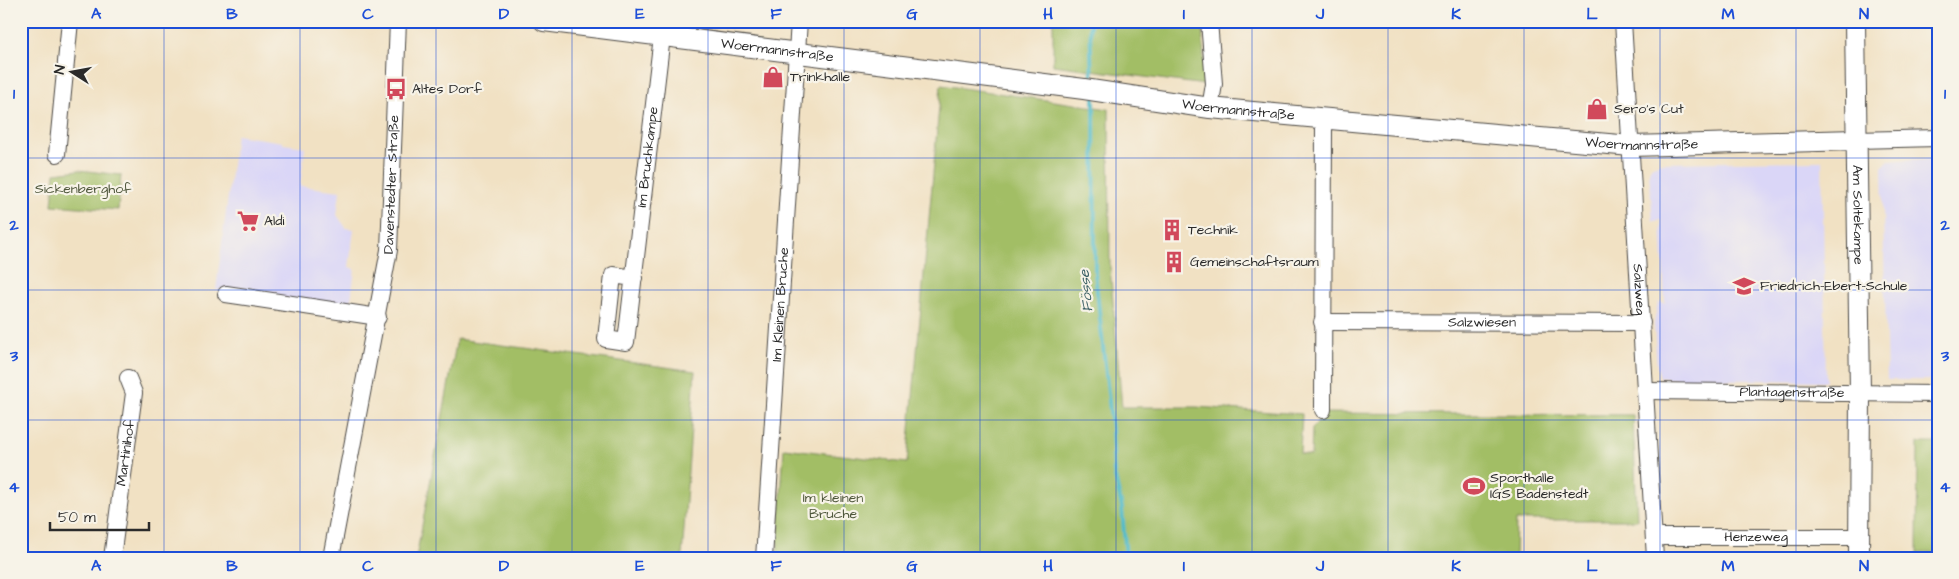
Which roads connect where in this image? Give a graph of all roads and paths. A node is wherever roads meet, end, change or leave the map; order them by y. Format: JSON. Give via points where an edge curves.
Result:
{"nodes":[{"id":1,"x":70,"y":21,"type":"edge"},
{"id":2,"x":398,"y":21,"type":"edge"},
{"id":3,"x":544,"y":21,"type":"edge"},
{"id":4,"x":798,"y":21,"type":"edge"},
{"id":5,"x":1209,"y":21,"type":"edge"},
{"id":6,"x":1623,"y":21,"type":"edge"},
{"id":7,"x":1855,"y":21,"type":"edge"},
{"id":8,"x":662,"y":36,"type":"junction"},
{"id":9,"x":796,"y":53,"type":"junction"},
{"id":10,"x":1210,"y":108,"type":"junction"},
{"id":11,"x":1324,"y":118,"type":"junction"},
{"id":12,"x":1938,"y":138,"type":"edge"},
{"id":13,"x":1856,"y":140,"type":"junction"},
{"id":14,"x":1631,"y":146,"type":"junction"},
{"id":15,"x":57,"y":154,"type":"dead end"},
{"id":16,"x":634,"y":278,"type":"dead end"},
{"id":17,"x":226,"y":294,"type":"dead end"},
{"id":18,"x":378,"y":317,"type":"junction"},
{"id":19,"x":1322,"y":322,"type":"junction"},
{"id":20,"x":1642,"y":323,"type":"junction"},
{"id":21,"x":128,"y":378,"type":"dead end"},
{"id":22,"x":1646,"y":391,"type":"junction"},
{"id":23,"x":1860,"y":393,"type":"junction"},
{"id":24,"x":1938,"y":394,"type":"edge"},
{"id":25,"x":1322,"y":410,"type":"dead end"},
{"id":26,"x":1654,"y":537,"type":"junction"},
{"id":27,"x":1858,"y":537,"type":"junction"},
{"id":28,"x":112,"y":558,"type":"edge"},
{"id":29,"x":331,"y":558,"type":"edge"},
{"id":30,"x":764,"y":558,"type":"edge"},
{"id":31,"x":1655,"y":558,"type":"edge"},
{"id":32,"x":1859,"y":558,"type":"edge"}],
"edges":[{"from":1,"to":15,"type":"street"},
{"from":2,"to":18,"type":"street","name":"Davenstedter Straße","via":[[389,250]]},
{"from":3,"to":8,"type":"street","name":"Woermannstraße"},
{"from":4,"to":9,"type":"street","name":"Im Kleinen Bruche"},
{"from":5,"to":10,"type":"street","via":[[1214,84]]},
{"from":6,"to":14,"type":"street","name":"Salzweg"},
{"from":7,"to":13,"type":"street","name":"Am Soltekampe"},
{"from":8,"to":9,"type":"street","name":"Woermannstraße"},
{"from":8,"to":16,"type":"street","name":"Im Bruchkampe"},
{"from":9,"to":10,"type":"street","name":"Woermannstraße"},
{"from":9,"to":30,"type":"street","name":"Im Kleinen Bruche"},
{"from":10,"to":11,"type":"street","name":"Woermannstraße"},
{"from":11,"to":14,"type":"street","name":"Woermannstraße"},
{"from":11,"to":19,"type":"street"},
{"from":12,"to":13,"type":"street","name":"Woermannstraße"},
{"from":13,"to":14,"type":"street","name":"Woermannstraße"},
{"from":13,"to":23,"type":"street","name":"Am Soltekampe"},
{"from":14,"to":20,"type":"street","name":"Salzweg"},
{"from":17,"to":18,"type":"street"},
{"from":18,"to":29,"type":"street","name":"Davenstedter Straße"},
{"from":19,"to":20,"type":"street","name":"Salzwiesen"},
{"from":19,"to":25,"type":"street"},
{"from":20,"to":22,"type":"street","name":"Salzweg"},
{"from":21,"to":28,"type":"street","name":"Martinihof","via":[[134,393]]},
{"from":22,"to":23,"type":"street","name":"Plantagenstraße"},
{"from":22,"to":26,"type":"street","name":"Salzweg"},
{"from":23,"to":24,"type":"street","name":"Plantagenstraße"},
{"from":23,"to":27,"type":"street","name":"Am Soltekampe"},
{"from":26,"to":27,"type":"street","name":"Henzeweg"},
{"from":26,"to":31,"type":"street","name":"Salzweg"},
{"from":27,"to":32,"type":"street","name":"Am Soltekampe"}]}
